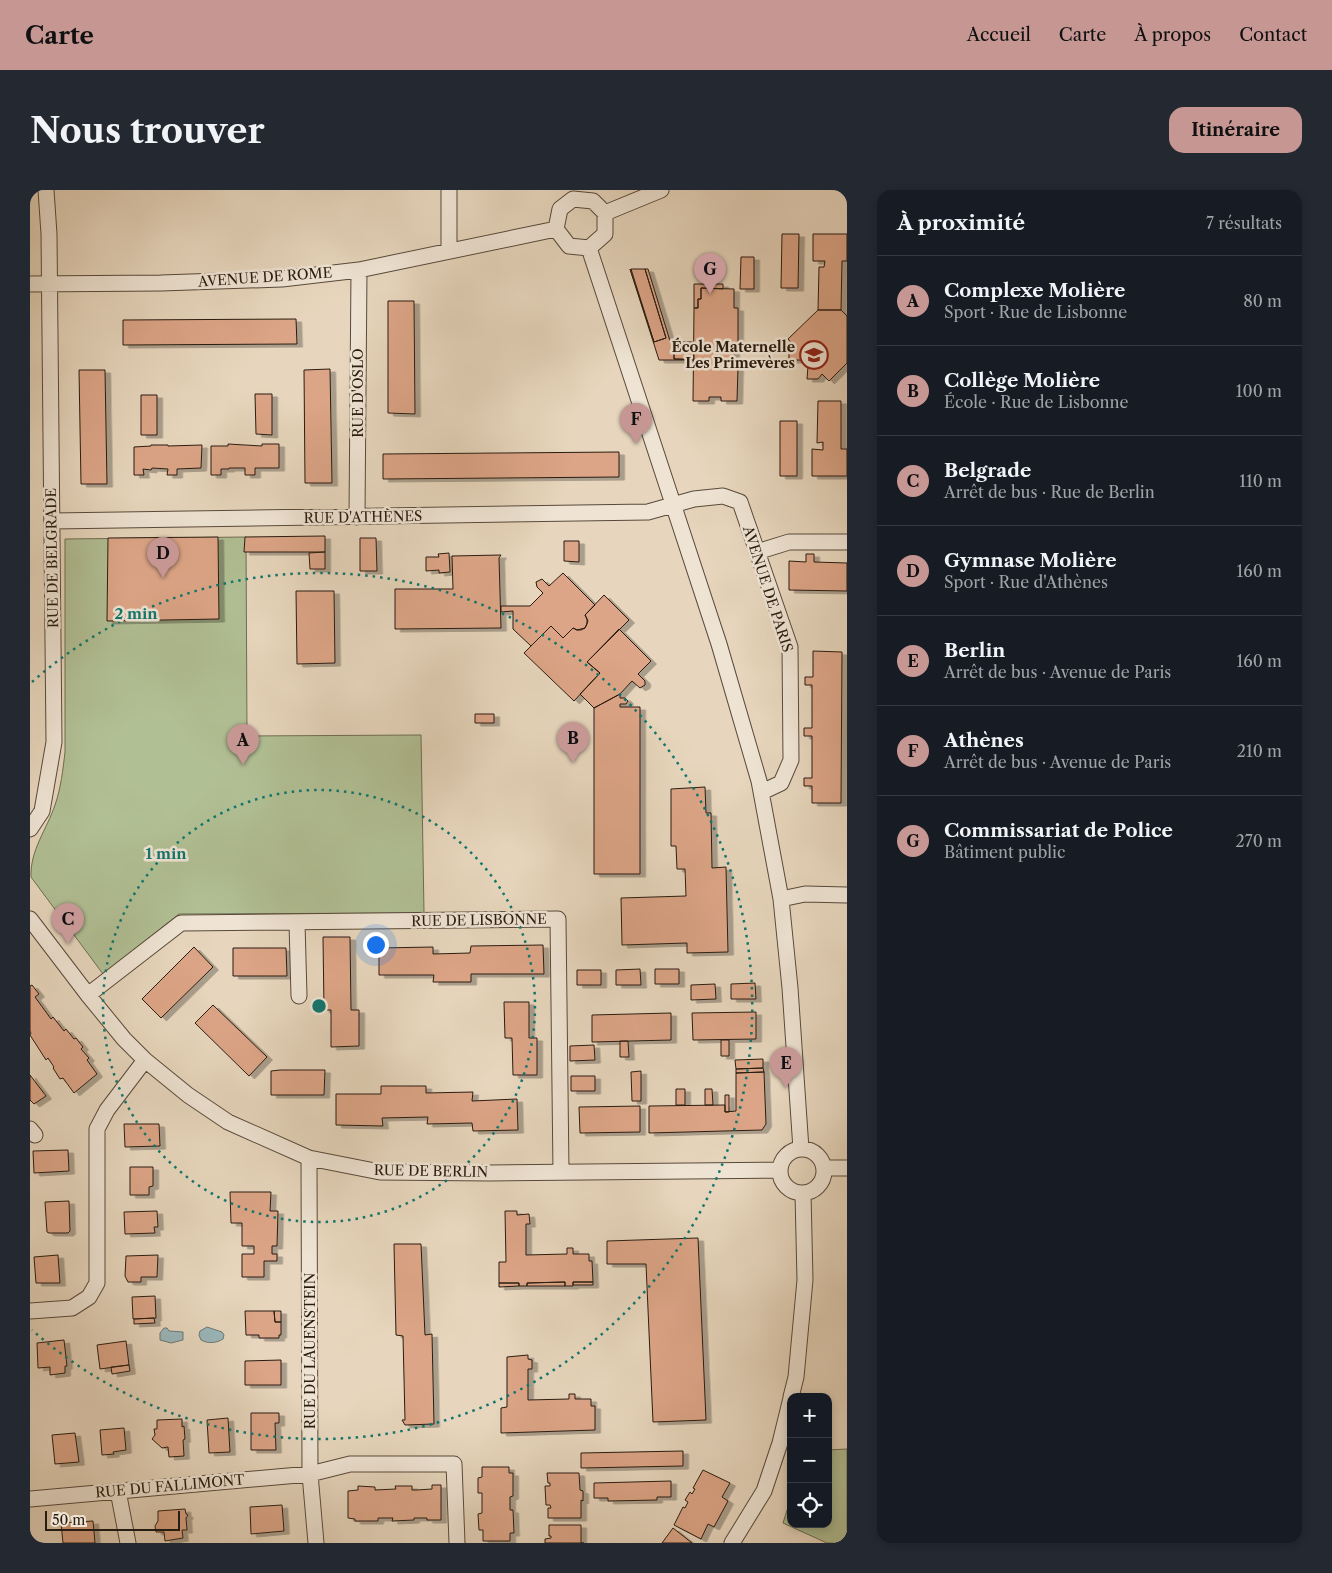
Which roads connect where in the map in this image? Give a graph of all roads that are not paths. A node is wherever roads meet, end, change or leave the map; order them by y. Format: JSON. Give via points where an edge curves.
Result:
{"nodes":[{"id":1,"x":46,"y":190,"type":"edge"},
{"id":2,"x":448,"y":190,"type":"edge"},
{"id":3,"x":661,"y":190,"type":"edge"},
{"id":4,"x":572,"y":194,"type":"edge"},
{"id":5,"x":605,"y":213,"type":"junction"},
{"id":6,"x":556,"y":229,"type":"junction"},
{"id":7,"x":589,"y":248,"type":"junction"},
{"id":8,"x":448,"y":251,"type":"junction"},
{"id":9,"x":358,"y":270,"type":"junction"},
{"id":10,"x":30,"y":284,"type":"edge"},
{"id":11,"x":49,"y":284,"type":"junction"},
{"id":12,"x":674,"y":505,"type":"junction"},
{"id":13,"x":357,"y":517,"type":"junction"},
{"id":14,"x":52,"y":521,"type":"junction"},
{"id":15,"x":847,"y":542,"type":"edge"},
{"id":16,"x":757,"y":552,"type":"junction"},
{"id":17,"x":762,"y":792,"type":"junction"},
{"id":18,"x":30,"y":828,"type":"edge"},
{"id":19,"x":847,"y":895,"type":"edge"},
{"id":20,"x":781,"y":898,"type":"junction"},
{"id":21,"x":30,"y":919,"type":"edge"},
{"id":22,"x":297,"y":923,"type":"junction"},
{"id":23,"x":88,"y":995,"type":"junction"},
{"id":24,"x":299,"y":996,"type":"dead end"},
{"id":25,"x":146,"y":1060,"type":"junction"},
{"id":26,"x":801,"y":1149,"type":"junction"},
{"id":27,"x":309,"y":1158,"type":"junction"},
{"id":28,"x":824,"y":1168,"type":"junction"},
{"id":29,"x":847,"y":1168,"type":"edge"},
{"id":30,"x":780,"y":1170,"type":"junction"},
{"id":31,"x":561,"y":1172,"type":"junction"},
{"id":32,"x":803,"y":1193,"type":"junction"},
{"id":33,"x":30,"y":1311,"type":"edge"},
{"id":34,"x":792,"y":1393,"type":"edge"},
{"id":35,"x":787,"y":1414,"type":"edge"},
{"id":36,"x":310,"y":1474,"type":"junction"},
{"id":37,"x":118,"y":1491,"type":"junction"},
{"id":38,"x":30,"y":1499,"type":"edge"},
{"id":39,"x":128,"y":1543,"type":"edge"},
{"id":40,"x":316,"y":1543,"type":"edge"},
{"id":41,"x":457,"y":1543,"type":"edge"},
{"id":42,"x":732,"y":1543,"type":"edge"}],
"edges":[{"from":1,"to":11,"type":"street","name":"RUE DE BELGRADE"},
{"from":2,"to":8,"type":"street"},
{"from":3,"to":5,"type":"street"},
{"from":4,"to":5,"type":"street","via":[[593,201]]},
{"from":4,"to":6,"type":"street","via":[[560,209]]},
{"from":5,"to":7,"type":"street","via":[[605,234]]},
{"from":6,"to":7,"type":"street","via":[[569,246]]},
{"from":6,"to":8,"type":"street","name":"AVENUE DE ROME"},
{"from":7,"to":12,"type":"street"},
{"from":8,"to":9,"type":"street","name":"AVENUE DE ROME"},
{"from":9,"to":11,"type":"street","name":"AVENUE DE ROME","via":[[282,279]]},
{"from":9,"to":13,"type":"street","name":"RUE D'OSLO"},
{"from":10,"to":11,"type":"street","name":"AVENUE DE ROME"},
{"from":11,"to":14,"type":"street","name":"RUE DE BELGRADE"},
{"from":12,"to":13,"type":"street","name":"RUE D'ATHÈNES","via":[[648,512]]},
{"from":12,"to":16,"type":"street","name":"AVENUE DE PARIS","via":[[723,496],[740,502]]},
{"from":12,"to":17,"type":"street"},
{"from":13,"to":14,"type":"street","name":"RUE D'ATHÈNES"},
{"from":14,"to":18,"type":"street","name":"RUE DE BELGRADE","via":[[54,742],[42,811]]},
{"from":15,"to":16,"type":"street","via":[[789,542]]},
{"from":16,"to":17,"type":"street","name":"AVENUE DE PARIS","via":[[790,647],[791,669],[791,760],[781,783]]},
{"from":17,"to":20,"type":"street"},
{"from":19,"to":20,"type":"street","via":[[805,894]]},
{"from":20,"to":26,"type":"street"},
{"from":21,"to":23,"type":"street","name":"RUE DE BERLIN"},
{"from":22,"to":23,"type":"street","name":"RUE DE LISBONNE","via":[[180,924]]},
{"from":22,"to":24,"type":"street"},
{"from":22,"to":31,"type":"street","name":"RUE DE LISBONNE","via":[[558,919]]},
{"from":23,"to":25,"type":"street","name":"RUE DE BERLIN"},
{"from":25,"to":27,"type":"street","name":"RUE DE BERLIN","via":[[188,1096],[228,1122]]},
{"from":25,"to":33,"type":"street","via":[[107,1110],[97,1129],[97,1283],[89,1298],[72,1308]]},
{"from":26,"to":28,"type":"street","via":[[815,1153]]},
{"from":26,"to":30,"type":"street","via":[[790,1152],[783,1159]]},
{"from":27,"to":31,"type":"street","name":"RUE DE BERLIN","via":[[380,1172]]},
{"from":27,"to":36,"type":"street","name":"RUE DU LAUENSTEIN"},
{"from":28,"to":29,"type":"street"},
{"from":28,"to":32,"type":"street","via":[[820,1184]]},
{"from":30,"to":31,"type":"street","name":"RUE DE BERLIN"},
{"from":30,"to":32,"type":"street","via":[[782,1181],[788,1188]]},
{"from":32,"to":34,"type":"street","via":[[804,1280]]},
{"from":35,"to":42,"type":"street","via":[[764,1491]]},
{"from":36,"to":37,"type":"street","name":"RUE DU FALLIMONT"},
{"from":36,"to":40,"type":"street","name":"RUE DU LAUENSTEIN"},
{"from":36,"to":41,"type":"street","name":"RUE DU FALLIMONT","via":[[350,1464],[454,1464]]},
{"from":37,"to":38,"type":"street","name":"RUE DU FALLIMONT"},
{"from":37,"to":39,"type":"street"}]}
